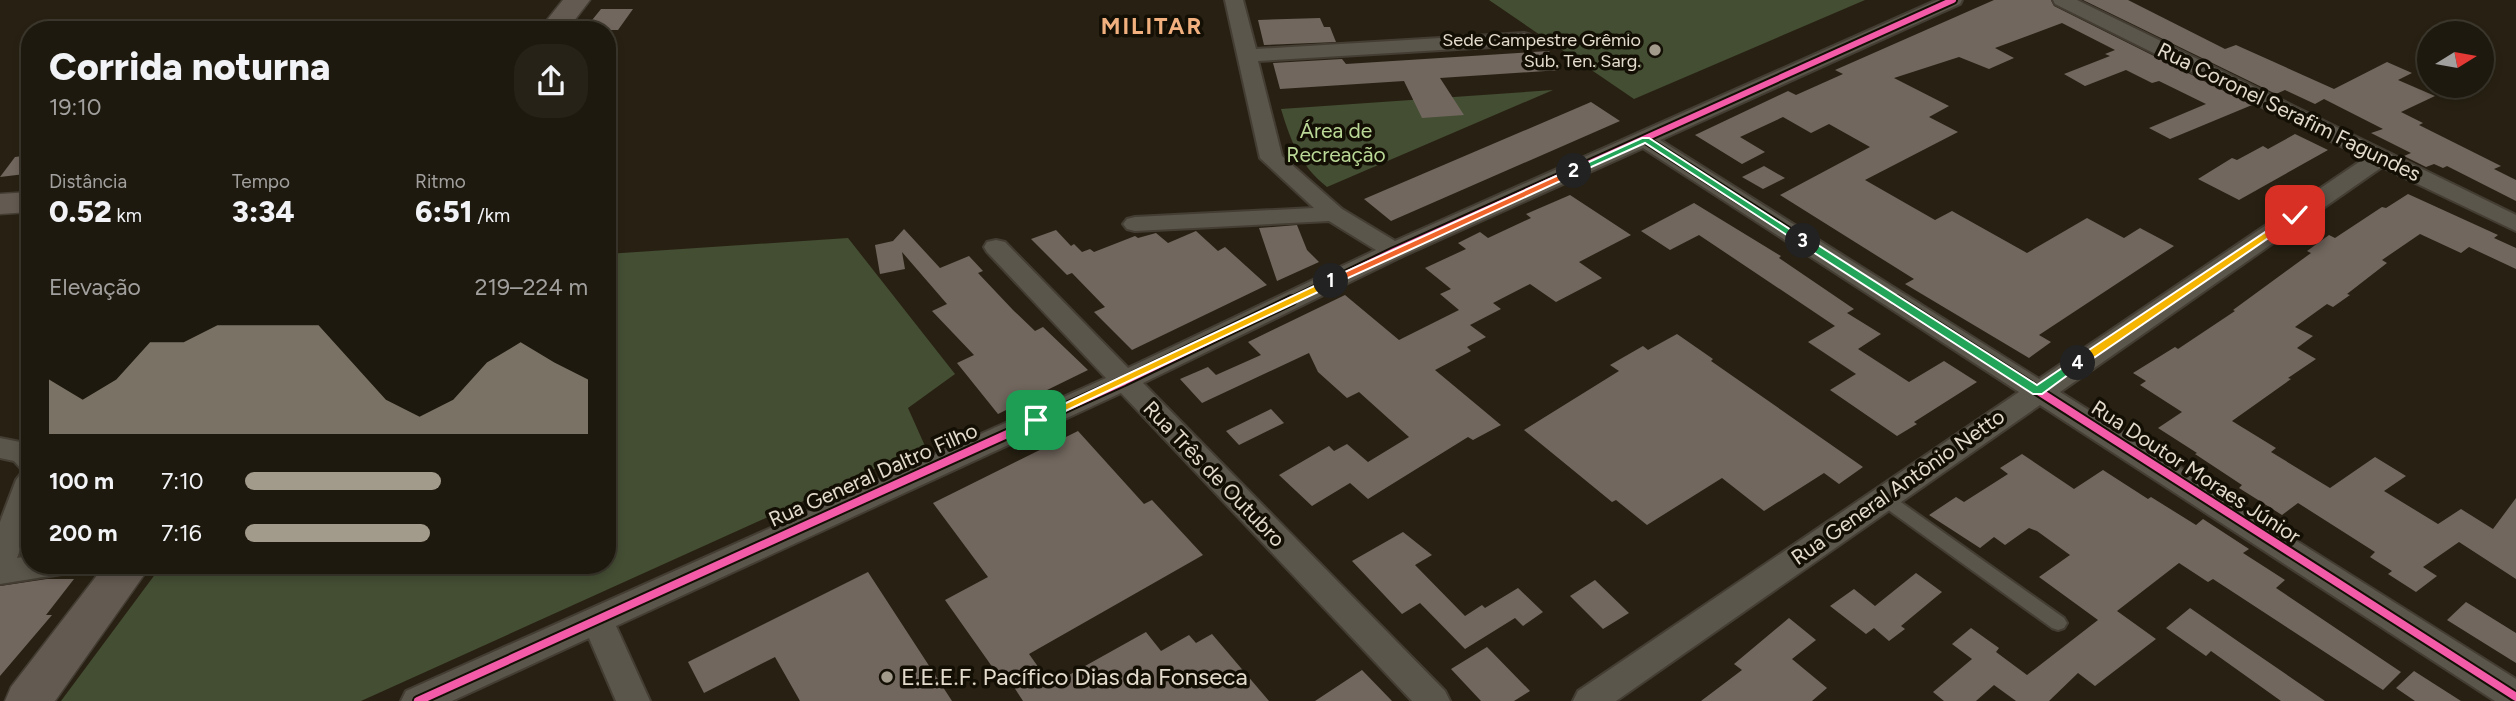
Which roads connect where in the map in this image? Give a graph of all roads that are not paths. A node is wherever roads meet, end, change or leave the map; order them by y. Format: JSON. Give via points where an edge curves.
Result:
{"nodes":[{"id":1,"x":577,"y":0,"type":"edge"},
{"id":2,"x":1234,"y":0,"type":"edge"},
{"id":3,"x":1953,"y":0,"type":"edge"},
{"id":4,"x":2062,"y":0,"type":"edge"},
{"id":5,"x":560,"y":21,"type":"edge"},
{"id":6,"x":1524,"y":39,"type":"dead end"},
{"id":7,"x":1247,"y":56,"type":"junction"},
{"id":8,"x":1646,"y":140,"type":"junction"},
{"id":9,"x":2381,"y":157,"type":"junction"},
{"id":10,"x":21,"y":203,"type":"edge"},
{"id":11,"x":0,"y":204,"type":"edge"},
{"id":12,"x":1334,"y":214,"type":"junction"},
{"id":13,"x":1135,"y":224,"type":"dead end"},
{"id":14,"x":2516,"y":224,"type":"edge"},
{"id":15,"x":996,"y":247,"type":"dead end"},
{"id":16,"x":1394,"y":251,"type":"junction"},
{"id":17,"x":1124,"y":381,"type":"junction"},
{"id":18,"x":2038,"y":391,"type":"junction"},
{"id":19,"x":21,"y":461,"type":"edge"},
{"id":20,"x":1882,"y":498,"type":"junction"},
{"id":21,"x":0,"y":563,"type":"edge"},
{"id":22,"x":21,"y":569,"type":"edge"},
{"id":23,"x":0,"y":572,"type":"edge"},
{"id":24,"x":123,"y":574,"type":"edge"},
{"id":25,"x":597,"y":619,"type":"junction"},
{"id":26,"x":2058,"y":623,"type":"dead end"},
{"id":27,"x":2516,"y":697,"type":"edge"},
{"id":28,"x":28,"y":701,"type":"edge"},
{"id":29,"x":418,"y":701,"type":"edge"},
{"id":30,"x":633,"y":701,"type":"edge"},
{"id":31,"x":1433,"y":701,"type":"edge"},
{"id":32,"x":1590,"y":701,"type":"edge"}],
"edges":[{"from":1,"to":5,"type":"street"},
{"from":2,"to":7,"type":"street"},
{"from":3,"to":8,"type":"street","name":"Rua General Daltro Filho"},
{"from":4,"to":9,"type":"street","name":"Rua Coronel Serafim Fagundes"},
{"from":6,"to":7,"type":"street"},
{"from":7,"to":12,"type":"street","via":[[1272,158]]},
{"from":8,"to":16,"type":"street","name":"Rua General Daltro Filho"},
{"from":8,"to":18,"type":"street","name":"Rua Doutor Moraes Júnior"},
{"from":9,"to":14,"type":"street","name":"Rua Coronel Serafim Fagundes"},
{"from":9,"to":18,"type":"street","name":"Rua General Antônio Netto"},
{"from":10,"to":11,"type":"street"},
{"from":12,"to":13,"type":"street"},
{"from":12,"to":16,"type":"street"},
{"from":15,"to":17,"type":"street","name":"Rua Três de Outubro"},
{"from":16,"to":17,"type":"street","name":"Rua General Daltro Filho"},
{"from":17,"to":25,"type":"street","name":"Rua General Daltro Filho"},
{"from":17,"to":31,"type":"street","name":"Rua Três de Outubro"},
{"from":18,"to":20,"type":"street","name":"Rua General Antônio Netto"},
{"from":18,"to":27,"type":"street","name":"Rua Doutor Moraes Júnior"},
{"from":19,"to":21,"type":"street"},
{"from":20,"to":26,"type":"lane"},
{"from":20,"to":32,"type":"street","name":"Rua General Antônio Netto"},
{"from":22,"to":23,"type":"street"},
{"from":24,"to":28,"type":"street"},
{"from":25,"to":29,"type":"street","name":"Rua General Daltro Filho"},
{"from":25,"to":30,"type":"street"}]}
